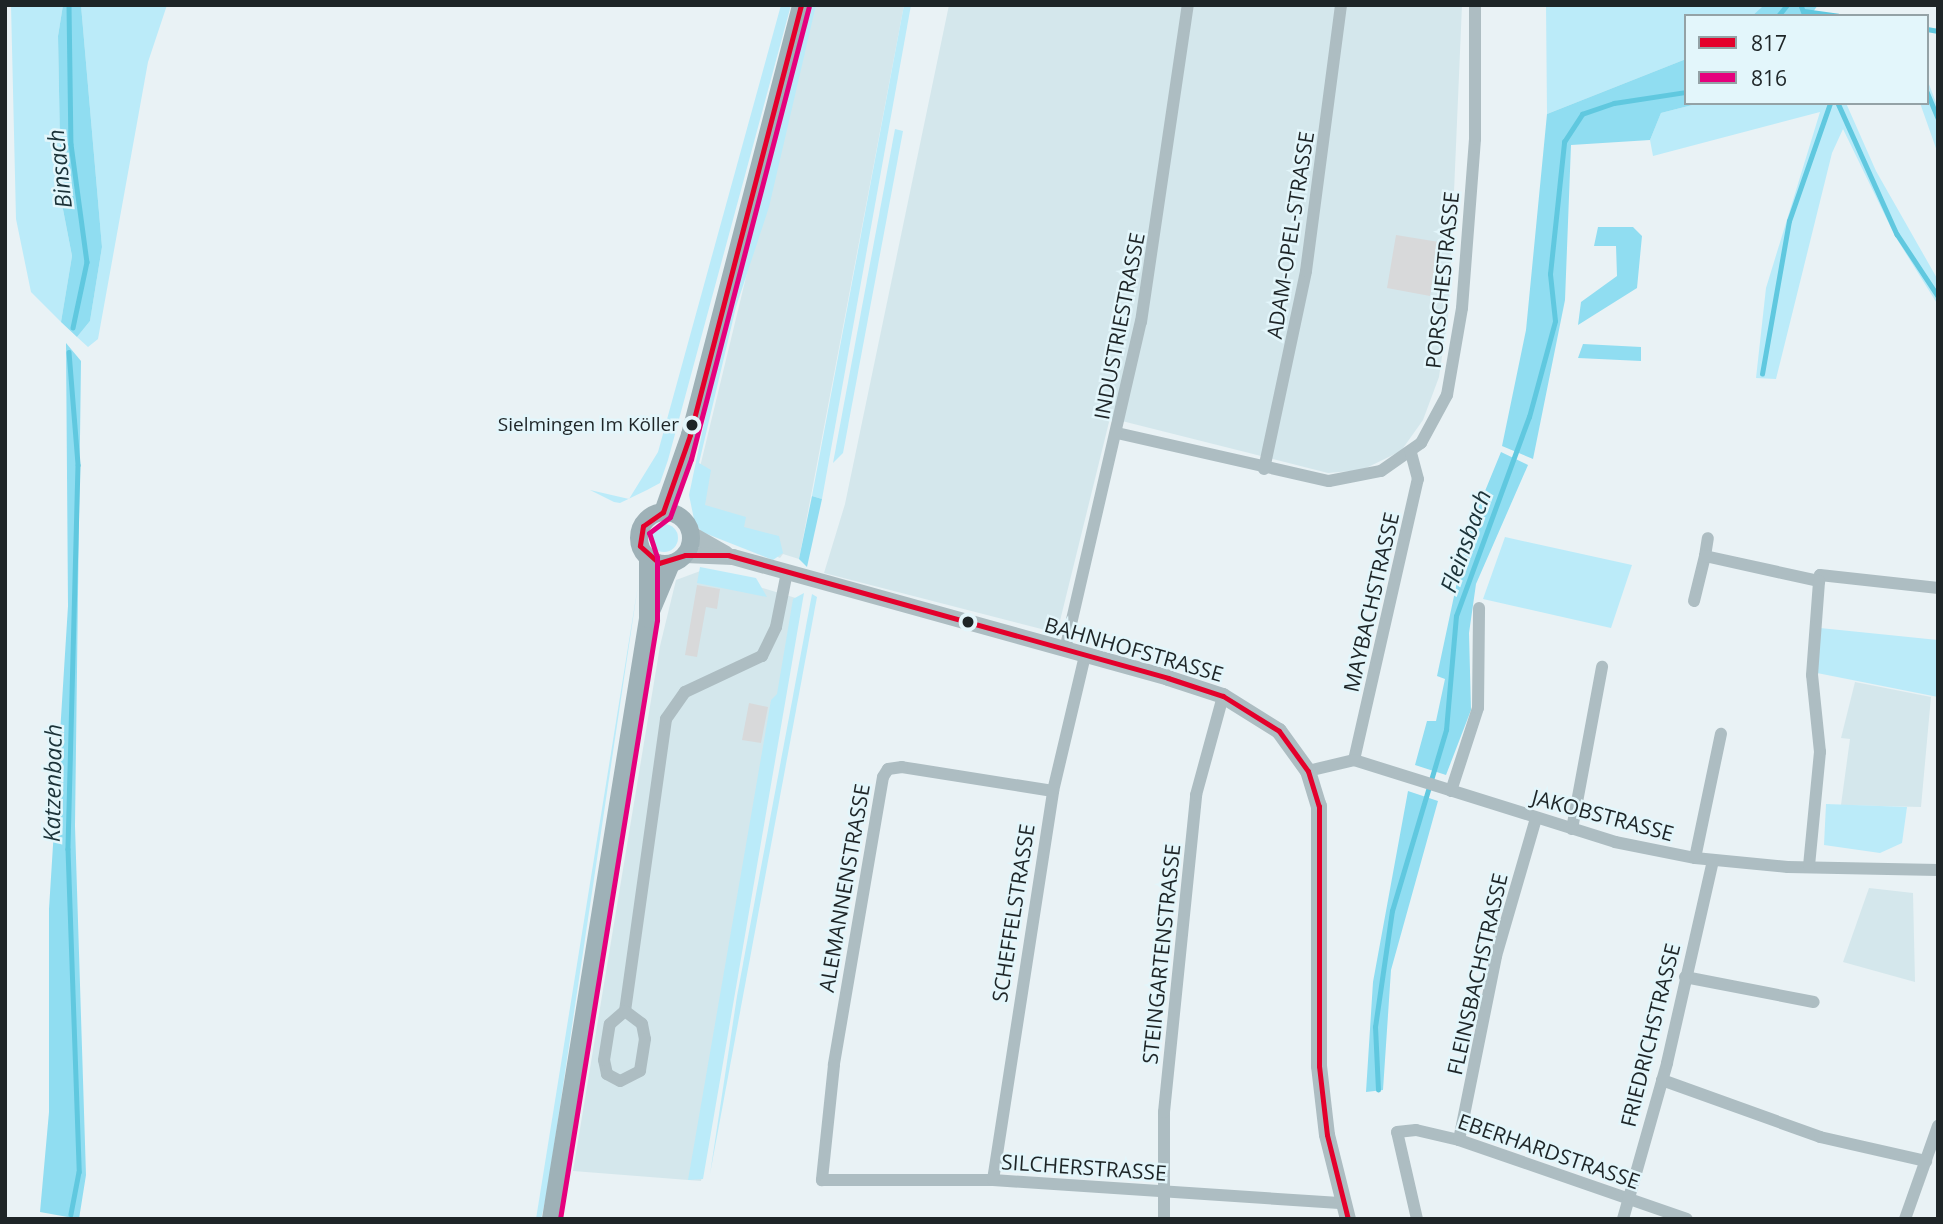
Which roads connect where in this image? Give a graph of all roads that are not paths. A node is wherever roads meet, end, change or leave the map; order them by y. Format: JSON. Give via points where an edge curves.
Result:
{"nodes":[{"id":1,"x":801,"y":5,"type":"edge"},
{"id":2,"x":1188,"y":5,"type":"edge"},
{"id":3,"x":1341,"y":5,"type":"edge"},
{"id":4,"x":1475,"y":5,"type":"edge"},
{"id":5,"x":1117,"y":433,"type":"junction"},
{"id":6,"x":1410,"y":452,"type":"junction"},
{"id":7,"x":683,"y":457,"type":"junction"},
{"id":8,"x":1264,"y":469,"type":"junction"},
{"id":9,"x":663,"y":512,"type":"junction"},
{"id":10,"x":686,"y":526,"type":"junction"},
{"id":11,"x":1709,"y":538,"type":"dead end"},
{"id":12,"x":728,"y":555,"type":"junction"},
{"id":13,"x":1704,"y":556,"type":"junction"},
{"id":14,"x":648,"y":558,"type":"junction"},
{"id":15,"x":678,"y":559,"type":"junction"},
{"id":16,"x":787,"y":572,"type":"junction"},
{"id":17,"x":1819,"y":581,"type":"junction"},
{"id":18,"x":1938,"y":588,"type":"edge"},
{"id":19,"x":1694,"y":601,"type":"dead end"},
{"id":20,"x":1479,"y":608,"type":"dead end"},
{"id":21,"x":648,"y":619,"type":"junction"},
{"id":22,"x":1065,"y":650,"type":"junction"},
{"id":23,"x":1085,"y":656,"type":"junction"},
{"id":24,"x":1602,"y":667,"type":"dead end"},
{"id":25,"x":1223,"y":696,"type":"junction"},
{"id":26,"x":1721,"y":734,"type":"dead end"},
{"id":27,"x":1354,"y":760,"type":"junction"},
{"id":28,"x":1308,"y":771,"type":"junction"},
{"id":29,"x":1448,"y":790,"type":"junction"},
{"id":30,"x":1053,"y":791,"type":"junction"},
{"id":31,"x":1536,"y":818,"type":"junction"},
{"id":32,"x":1572,"y":829,"type":"junction"},
{"id":33,"x":1695,"y":858,"type":"junction"},
{"id":34,"x":1713,"y":861,"type":"junction"},
{"id":35,"x":1810,"y":866,"type":"junction"},
{"id":36,"x":1938,"y":870,"type":"edge"},
{"id":37,"x":1685,"y":976,"type":"junction"},
{"id":38,"x":1814,"y":1002,"type":"dead end"},
{"id":39,"x":625,"y":1011,"type":"junction"},
{"id":40,"x":1662,"y":1080,"type":"junction"},
{"id":41,"x":1938,"y":1126,"type":"edge"},
{"id":42,"x":1459,"y":1140,"type":"junction"},
{"id":43,"x":1926,"y":1161,"type":"junction"},
{"id":44,"x":822,"y":1180,"type":"joint"},
{"id":45,"x":993,"y":1180,"type":"junction"},
{"id":46,"x":1160,"y":1192,"type":"junction"},
{"id":47,"x":1628,"y":1197,"type":"junction"},
{"id":48,"x":1343,"y":1203,"type":"junction"},
{"id":49,"x":551,"y":1219,"type":"edge"},
{"id":50,"x":1164,"y":1219,"type":"edge"},
{"id":51,"x":1348,"y":1219,"type":"edge"},
{"id":52,"x":1417,"y":1219,"type":"edge"},
{"id":53,"x":1623,"y":1219,"type":"edge"},
{"id":54,"x":1687,"y":1219,"type":"edge"},
{"id":55,"x":1905,"y":1219,"type":"edge"}],
"edges":[{"from":1,"to":7,"type":"main road"},
{"from":2,"to":5,"type":"street","name":"INDUSTRIESTRASSE","via":[[1157,235]]},
{"from":3,"to":8,"type":"street","name":"ADAM-OPEL-STRASSE","via":[[1306,271]]},
{"from":4,"to":6,"type":"street","name":"PORSCHESTRASSE","via":[[1475,139],[1458,336],[1439,415]]},
{"from":5,"to":8,"type":"street","name":"PORSCHESTRASSE"},
{"from":5,"to":22,"type":"street","name":"INDUSTRIESTRASSE"},
{"from":6,"to":8,"type":"street","name":"PORSCHESTRASSE","via":[[1381,471],[1348,479]]},
{"from":6,"to":27,"type":"street","name":"MAYBACHSTRASSE","via":[[1418,479]]},
{"from":7,"to":9,"type":"main road"},
{"from":7,"to":10,"type":"main road"},
{"from":9,"to":10,"type":"main road"},
{"from":9,"to":14,"type":"main road","via":[[651,516],[640,532]]},
{"from":10,"to":12,"type":"street","name":"BAHNHOFSTRASSE"},
{"from":10,"to":15,"type":"main road"},
{"from":11,"to":13,"type":"street"},
{"from":12,"to":15,"type":"street","name":"BAHNHOFSTRASSE"},
{"from":12,"to":16,"type":"street","name":"BAHNHOFSTRASSE"},
{"from":13,"to":17,"type":"street"},
{"from":13,"to":19,"type":"street"},
{"from":14,"to":15,"type":"main road"},
{"from":14,"to":21,"type":"main road"},
{"from":15,"to":21,"type":"main road"},
{"from":16,"to":22,"type":"street","name":"BAHNHOFSTRASSE"},
{"from":16,"to":39,"type":"street","via":[[767,649],[755,661],[685,692],[666,719]]},
{"from":17,"to":18,"type":"street","via":[[1820,575]]},
{"from":17,"to":35,"type":"street","via":[[1812,675],[1820,752]]},
{"from":20,"to":29,"type":"street","via":[[1478,708]]},
{"from":21,"to":49,"type":"main road"},
{"from":22,"to":23,"type":"street","name":"BAHNHOFSTRASSE"},
{"from":23,"to":25,"type":"street","name":"BAHNHOFSTRASSE"},
{"from":23,"to":30,"type":"street","name":"SCHEFFELSTRASSE"},
{"from":24,"to":32,"type":"street"},
{"from":25,"to":28,"type":"street","name":"BAHNHOFSTRASSE","via":[[1279,731]]},
{"from":25,"to":46,"type":"street","name":"STEINGARTENSTRASSE","via":[[1196,795]]},
{"from":26,"to":33,"type":"street"},
{"from":27,"to":28,"type":"street"},
{"from":27,"to":29,"type":"street","name":"JAKOBSTRASSE"},
{"from":28,"to":48,"type":"street","name":"BAHNHOFSTRASSE","via":[[1321,826],[1322,1100]]},
{"from":29,"to":31,"type":"street","name":"JAKOBSTRASSE"},
{"from":30,"to":44,"type":"street","name":"ALEMANNENSTRASSE","via":[[902,767],[888,769],[883,777],[837,1043]]},
{"from":30,"to":45,"type":"street","name":"SCHEFFELSTRASSE"},
{"from":31,"to":32,"type":"street","name":"JAKOBSTRASSE"},
{"from":31,"to":42,"type":"street","name":"FLEINSBACHSTRASSE","via":[[1496,956]]},
{"from":32,"to":33,"type":"street","name":"JAKOBSTRASSE"},
{"from":33,"to":34,"type":"street","name":"JAKOBSTRASSE"},
{"from":34,"to":35,"type":"street","name":"JAKOBSTRASSE"},
{"from":34,"to":37,"type":"street","name":"FRIEDRICHSTRASSE"},
{"from":35,"to":36,"type":"street","name":"JAKOBSTRASSE"},
{"from":37,"to":38,"type":"street"},
{"from":37,"to":40,"type":"street","name":"FRIEDRICHSTRASSE"},
{"from":39,"to":39,"type":"street","via":[[610,1024],[604,1060],[607,1074],[620,1081],[640,1071],[645,1039],[642,1024]]},
{"from":40,"to":43,"type":"street","via":[[1807,1133]]},
{"from":40,"to":47,"type":"street","name":"FRIEDRICHSTRASSE"},
{"from":41,"to":43,"type":"street"},
{"from":42,"to":47,"type":"street","name":"EBERHARDSTRASSE"},
{"from":42,"to":52,"type":"street","name":"EBERHARDSTRASSE","via":[[1416,1129],[1397,1132]]},
{"from":43,"to":55,"type":"street"},
{"from":44,"to":45,"type":"street","name":"SILCHERSTRASSE"},
{"from":45,"to":46,"type":"street","name":"SILCHERSTRASSE"},
{"from":46,"to":48,"type":"street","name":"SILCHERSTRASSE"},
{"from":46,"to":50,"type":"street","name":"STEINGARTENSTRASSE"},
{"from":47,"to":53,"type":"street","name":"FRIEDRICHSTRASSE"},
{"from":47,"to":54,"type":"street","name":"EBERHARDSTRASSE"},
{"from":48,"to":51,"type":"street","name":"BAHNHOFSTRASSE"}]}
